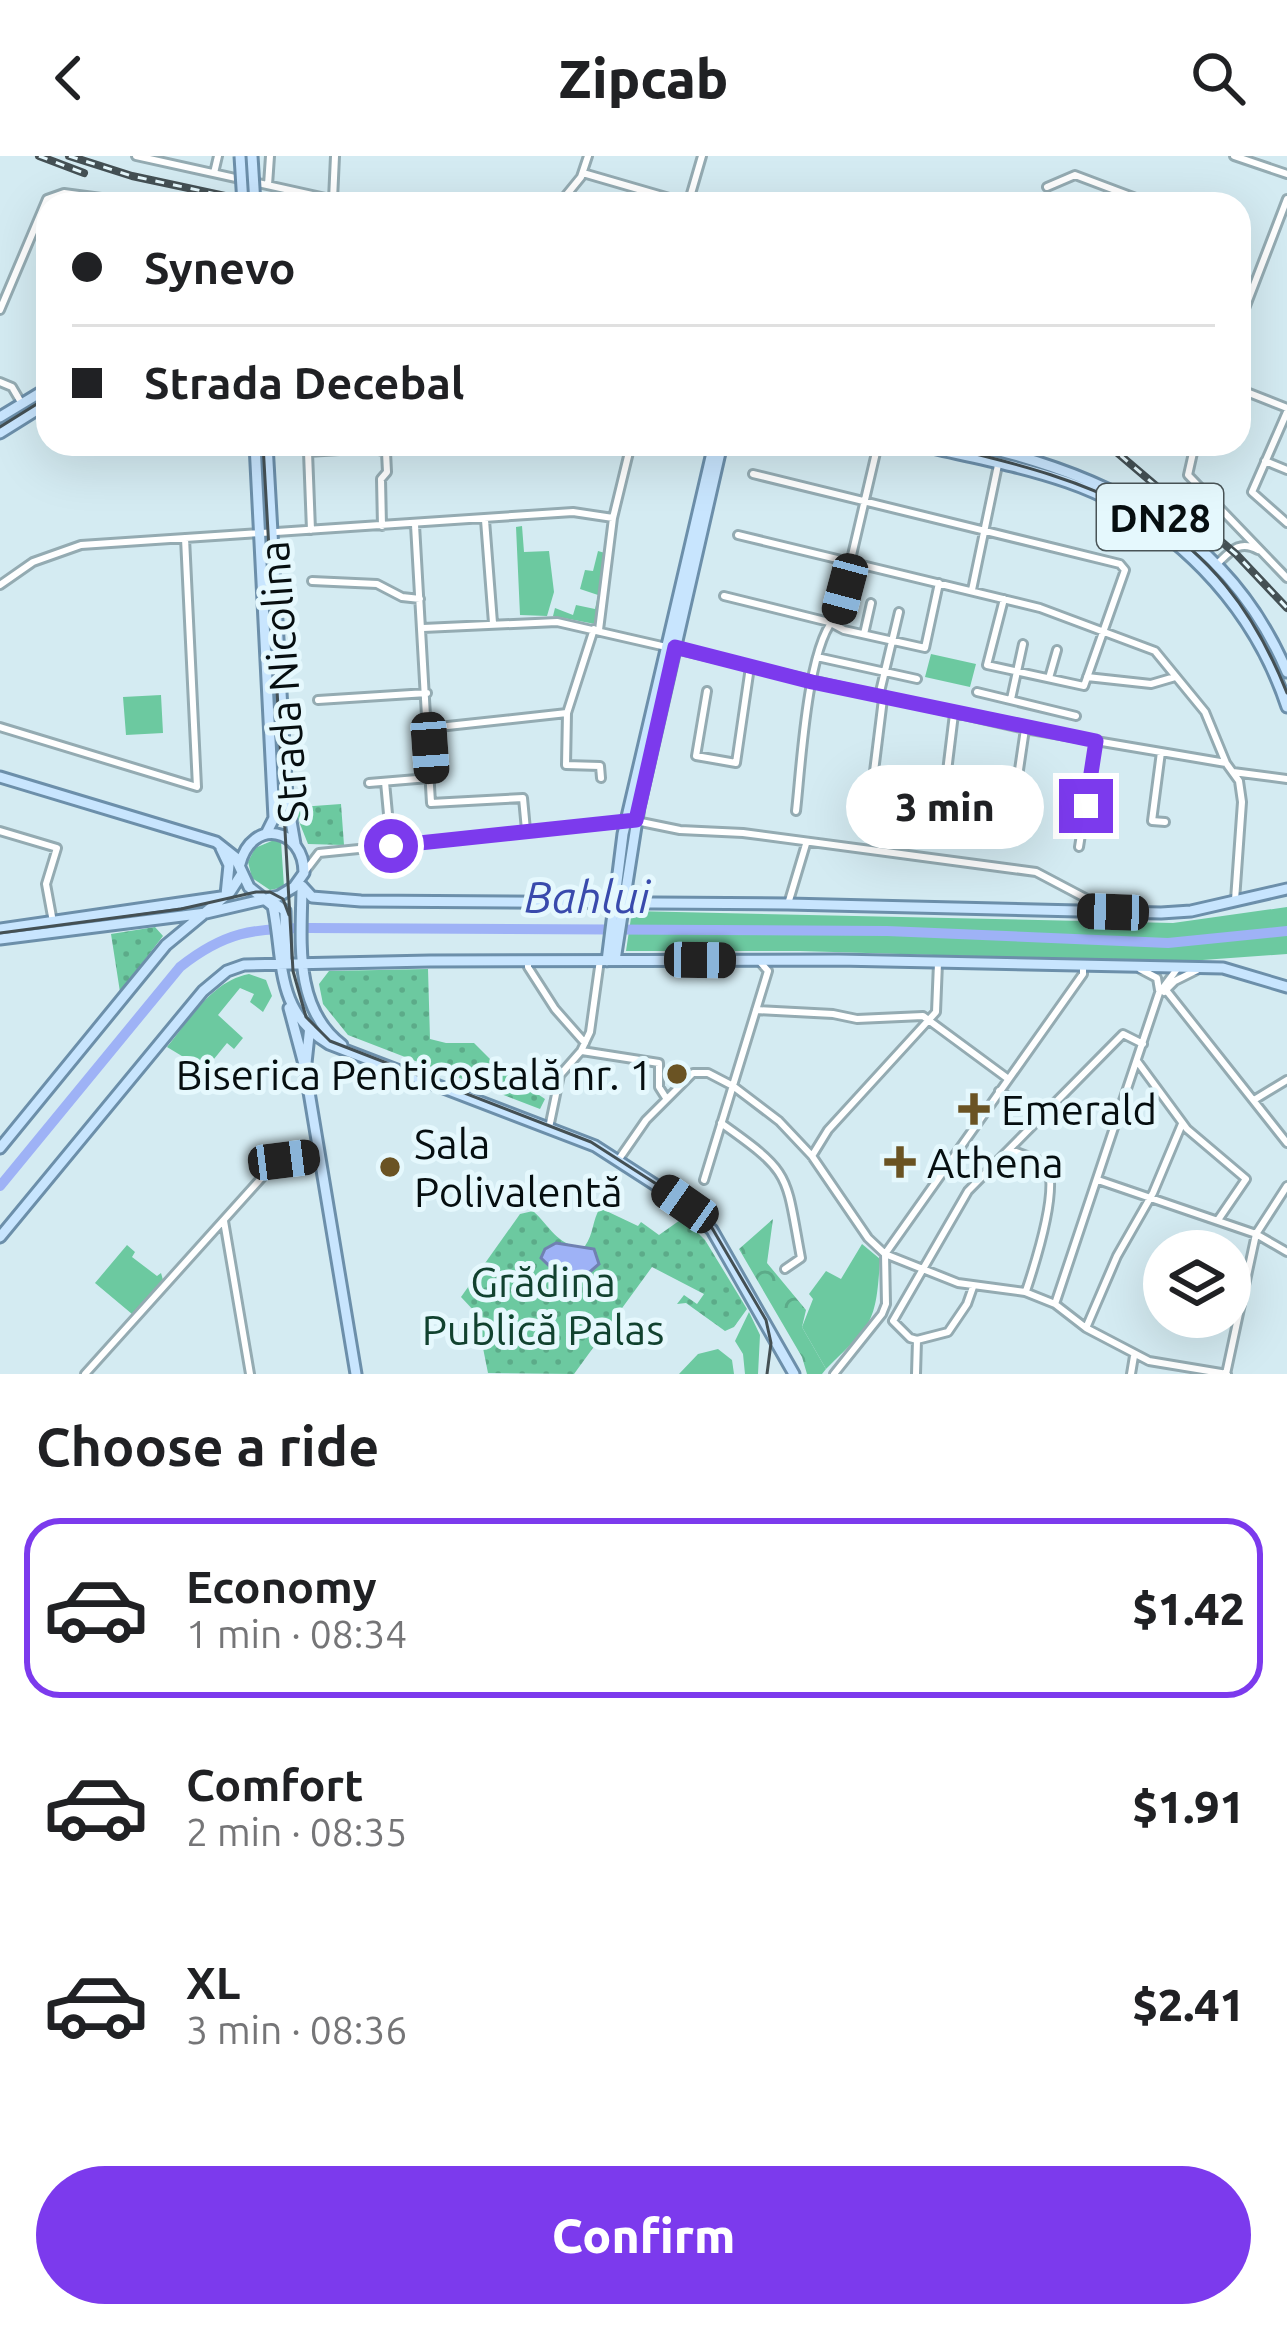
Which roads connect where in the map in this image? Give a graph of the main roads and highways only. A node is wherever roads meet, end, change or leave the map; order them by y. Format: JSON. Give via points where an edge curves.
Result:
{"nodes":[{"id":1,"x":240,"y":156,"type":"edge"},
{"id":2,"x":252,"y":156,"type":"edge"},
{"id":3,"x":242,"y":192,"type":"edge"},
{"id":4,"x":254,"y":192,"type":"edge"},
{"id":5,"x":36,"y":395,"type":"edge"},
{"id":6,"x":36,"y":410,"type":"edge"},
{"id":7,"x":0,"y":417,"type":"edge"},
{"id":8,"x":0,"y":433,"type":"edge"},
{"id":9,"x":257,"y":456,"type":"edge"},
{"id":10,"x":267,"y":456,"type":"edge"},
{"id":11,"x":715,"y":456,"type":"edge"},
{"id":12,"x":965,"y":456,"type":"edge"},
{"id":13,"x":1021,"y":456,"type":"edge"},
{"id":14,"x":265,"y":520,"type":"junction"},
{"id":15,"x":1287,"y":671,"type":"edge"},
{"id":16,"x":1287,"y":707,"type":"edge"},
{"id":17,"x":0,"y":777,"type":"edge"},
{"id":18,"x":261,"y":836,"type":"junction"},
{"id":19,"x":217,"y":843,"type":"junction"},
{"id":20,"x":295,"y":844,"type":"junction"},
{"id":21,"x":241,"y":871,"type":"junction"},
{"id":22,"x":303,"y":879,"type":"junction"},
{"id":23,"x":1287,"y":889,"type":"edge"},
{"id":24,"x":226,"y":895,"type":"junction"},
{"id":25,"x":274,"y":905,"type":"junction"},
{"id":26,"x":618,"y":907,"type":"junction"},
{"id":27,"x":206,"y":914,"type":"junction"},
{"id":28,"x":158,"y":922,"type":"junction"},
{"id":29,"x":54,"y":926,"type":"junction"},
{"id":30,"x":0,"y":929,"type":"edge"},
{"id":31,"x":0,"y":939,"type":"edge"},
{"id":32,"x":166,"y":945,"type":"junction"},
{"id":33,"x":609,"y":957,"type":"junction"},
{"id":34,"x":334,"y":962,"type":"junction"},
{"id":35,"x":282,"y":963,"type":"junction"},
{"id":36,"x":303,"y":963,"type":"junction"},
{"id":37,"x":1287,"y":987,"type":"edge"},
{"id":38,"x":288,"y":1003,"type":"junction"},
{"id":39,"x":310,"y":1005,"type":"junction"},
{"id":40,"x":310,"y":1030,"type":"junction"},
{"id":41,"x":328,"y":1044,"type":"junction"},
{"id":42,"x":345,"y":1048,"type":"junction"},
{"id":43,"x":305,"y":1065,"type":"junction"},
{"id":44,"x":0,"y":1148,"type":"edge"},
{"id":45,"x":0,"y":1237,"type":"edge"},
{"id":46,"x":356,"y":1374,"type":"edge"},
{"id":47,"x":794,"y":1374,"type":"edge"}],
"edges":[{"from":1,"to":3,"type":"main road","bridge":true},
{"from":2,"to":4,"type":"main road","bridge":true},
{"from":5,"to":7,"type":"main road"},
{"from":6,"to":8,"type":"main road"},
{"from":9,"to":14,"type":"main road"},
{"from":10,"to":14,"type":"main road"},
{"from":11,"to":26,"type":"main road"},
{"from":12,"to":16,"type":"main road","number":"DN28","via":[[1093,492],[1177,545],[1247,624]]},
{"from":13,"to":15,"type":"main road","number":"DN28","via":[[1100,482],[1157,514],[1255,612]]},
{"from":14,"to":18,"type":"main road","name":"Strada Nicolina","via":[[259,534],[274,818]]},
{"from":14,"to":20,"type":"main road","name":"Strada Nicolina"},
{"from":17,"to":19,"type":"main road"},
{"from":18,"to":19,"type":"main road"},
{"from":18,"to":20,"type":"main road"},
{"from":18,"to":21,"type":"main road","via":[[243,853]]},
{"from":19,"to":21,"type":"main road"},
{"from":19,"to":24,"type":"main road","via":[[229,865]]},
{"from":20,"to":22,"type":"main road"},
{"from":21,"to":24,"type":"main road"},
{"from":21,"to":25,"type":"main road"},
{"from":22,"to":25,"type":"main road"},
{"from":22,"to":26,"type":"main road","via":[[312,897],[341,900]]},
{"from":22,"to":36,"type":"main road"},
{"from":23,"to":26,"type":"main road","via":[[1191,911]]},
{"from":24,"to":27,"type":"main road"},
{"from":24,"to":29,"type":"main road"},
{"from":25,"to":27,"type":"main road"},
{"from":25,"to":35,"type":"main road"},
{"from":26,"to":33,"type":"main road"},
{"from":27,"to":28,"type":"main road"},
{"from":27,"to":32,"type":"main road"},
{"from":28,"to":29,"type":"main road"},
{"from":28,"to":32,"type":"main road","via":[[167,929]]},
{"from":29,"to":30,"type":"main road"},
{"from":29,"to":31,"type":"main road"},
{"from":32,"to":44,"type":"main road"},
{"from":33,"to":34,"type":"main road"},
{"from":33,"to":37,"type":"main road","via":[[1202,968]]},
{"from":34,"to":36,"type":"main road"},
{"from":34,"to":39,"type":"main road","via":[[313,972]]},
{"from":35,"to":36,"type":"main road"},
{"from":35,"to":38,"type":"main road"},
{"from":35,"to":45,"type":"main road","via":[[235,968],[211,983]]},
{"from":36,"to":39,"type":"main road"},
{"from":38,"to":40,"type":"main road"},
{"from":38,"to":43,"type":"main road"},
{"from":39,"to":40,"type":"main road"},
{"from":39,"to":42,"type":"main road"},
{"from":40,"to":41,"type":"main road"},
{"from":40,"to":43,"type":"main road"},
{"from":41,"to":42,"type":"main road"},
{"from":41,"to":43,"type":"main road"},
{"from":42,"to":47,"type":"main road","via":[[619,1160],[704,1220]]},
{"from":43,"to":46,"type":"main road"}]}
